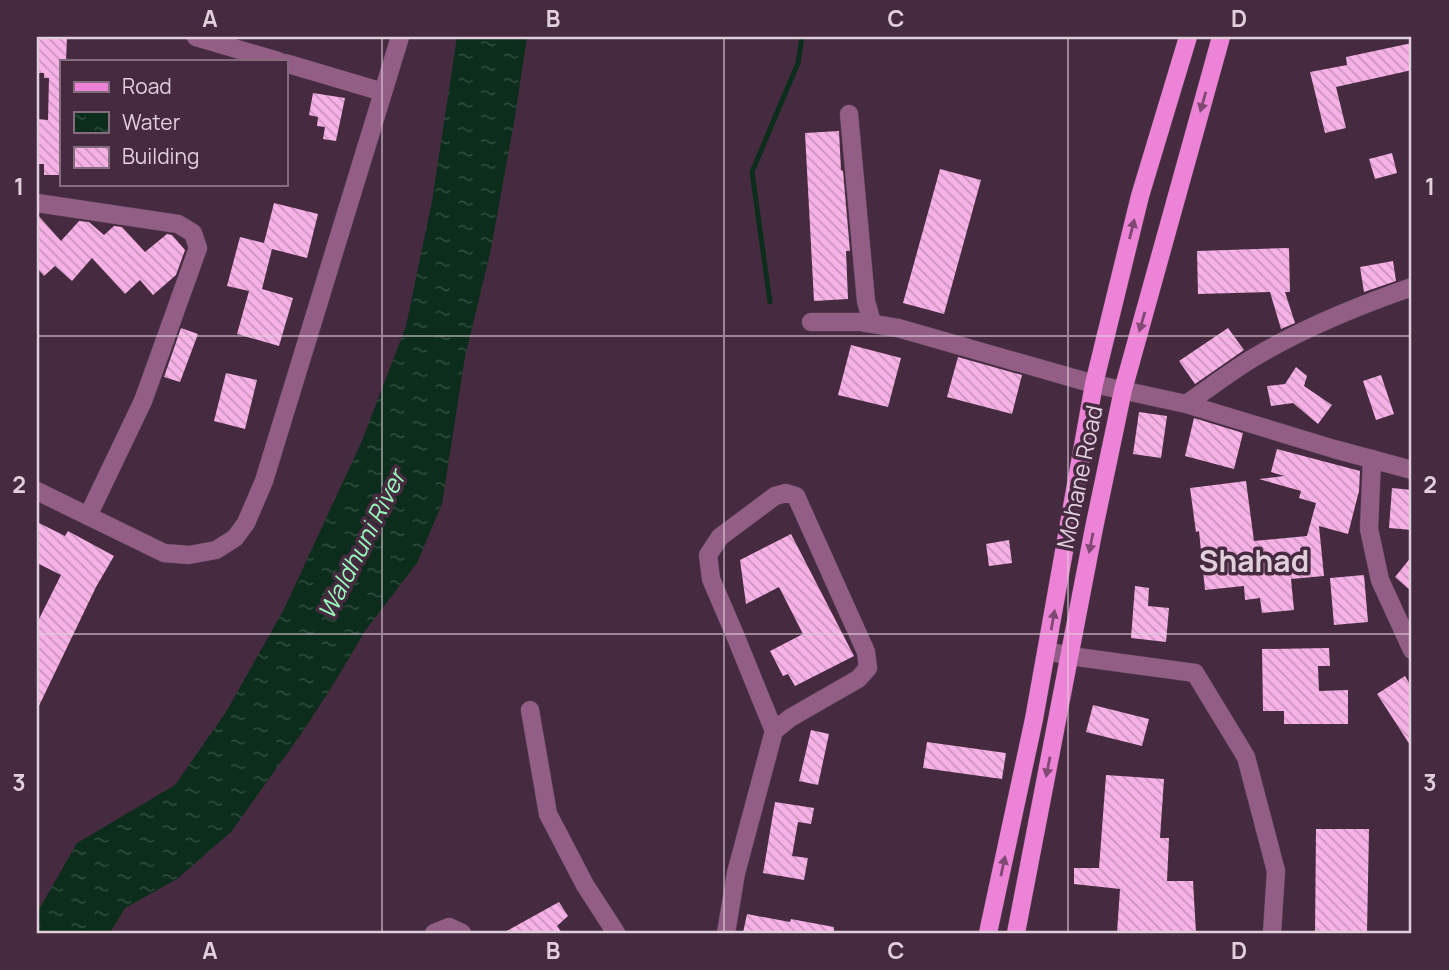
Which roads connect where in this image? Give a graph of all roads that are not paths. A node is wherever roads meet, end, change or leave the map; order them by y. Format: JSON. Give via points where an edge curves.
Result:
{"nodes":[{"id":1,"x":196,"y":37,"type":"edge"},
{"id":2,"x":400,"y":37,"type":"edge"},
{"id":3,"x":1188,"y":37,"type":"edge"},
{"id":4,"x":1221,"y":37,"type":"edge"},
{"id":5,"x":275,"y":60,"type":"edge"},
{"id":6,"x":287,"y":64,"type":"edge"},
{"id":7,"x":383,"y":92,"type":"junction"},
{"id":8,"x":849,"y":114,"type":"dead end"},
{"id":9,"x":37,"y":203,"type":"edge"},
{"id":10,"x":1412,"y":287,"type":"edge"},
{"id":11,"x":811,"y":322,"type":"dead end"},
{"id":12,"x":872,"y":323,"type":"junction"},
{"id":13,"x":1094,"y":384,"type":"junction"},
{"id":14,"x":1123,"y":390,"type":"junction"},
{"id":15,"x":1186,"y":404,"type":"junction"},
{"id":16,"x":1372,"y":459,"type":"junction"},
{"id":17,"x":1412,"y":470,"type":"edge"},
{"id":18,"x":37,"y":491,"type":"edge"},
{"id":19,"x":88,"y":516,"type":"junction"},
{"id":20,"x":1412,"y":650,"type":"edge"},
{"id":21,"x":1047,"y":651,"type":"junction"},
{"id":22,"x":1070,"y":656,"type":"junction"},
{"id":23,"x":530,"y":710,"type":"dead end"},
{"id":24,"x":774,"y":730,"type":"junction"},
{"id":25,"x":434,"y":933,"type":"edge"},
{"id":26,"x":462,"y":933,"type":"edge"},
{"id":27,"x":616,"y":933,"type":"edge"},
{"id":28,"x":726,"y":933,"type":"edge"},
{"id":29,"x":988,"y":933,"type":"edge"},
{"id":30,"x":1016,"y":933,"type":"edge"},
{"id":31,"x":1272,"y":933,"type":"edge"}],
"edges":[{"from":1,"to":5,"type":"street"},
{"from":2,"to":7,"type":"street"},
{"from":13,"to":3,"type":"main road","name":"Mohane Road","one_way":true,"via":[[1140,197]]},
{"from":4,"to":14,"type":"main road","name":"Mohane Road","one_way":true},
{"from":6,"to":7,"type":"street"},
{"from":7,"to":19,"type":"street","via":[[264,481],[246,523],[235,538],[216,550],[188,555],[164,553]]},
{"from":8,"to":12,"type":"street","via":[[866,301]]},
{"from":9,"to":19,"type":"street","via":[[178,224],[193,233],[198,248],[143,401]]},
{"from":10,"to":15,"type":"street","via":[[1291,337]]},
{"from":11,"to":12,"type":"street"},
{"from":12,"to":13,"type":"street"},
{"from":13,"to":14,"type":"street"},
{"from":21,"to":13,"type":"main road","name":"Mohane Road","one_way":true},
{"from":14,"to":15,"type":"street"},
{"from":14,"to":22,"type":"main road","name":"Mohane Road","one_way":true},
{"from":15,"to":16,"type":"street"},
{"from":16,"to":17,"type":"street"},
{"from":16,"to":20,"type":"street","via":[[1370,529],[1380,580]]},
{"from":18,"to":19,"type":"street"},
{"from":21,"to":22,"type":"street"},
{"from":29,"to":21,"type":"main road","name":"Mohane Road","one_way":true},
{"from":22,"to":30,"type":"main road","name":"Mohane Road","one_way":true},
{"from":22,"to":31,"type":"street","via":[[1195,673],[1246,757],[1276,871]]},
{"from":23,"to":27,"type":"street","via":[[548,814]]},
{"from":24,"to":24,"type":"street","via":[[711,579],[708,555],[720,537],[786,492],[796,496],[866,652],[867,668],[858,679]]},
{"from":24,"to":28,"type":"street","via":[[736,873]]},
{"from":25,"to":26,"type":"street","via":[[449,926]]}]}
